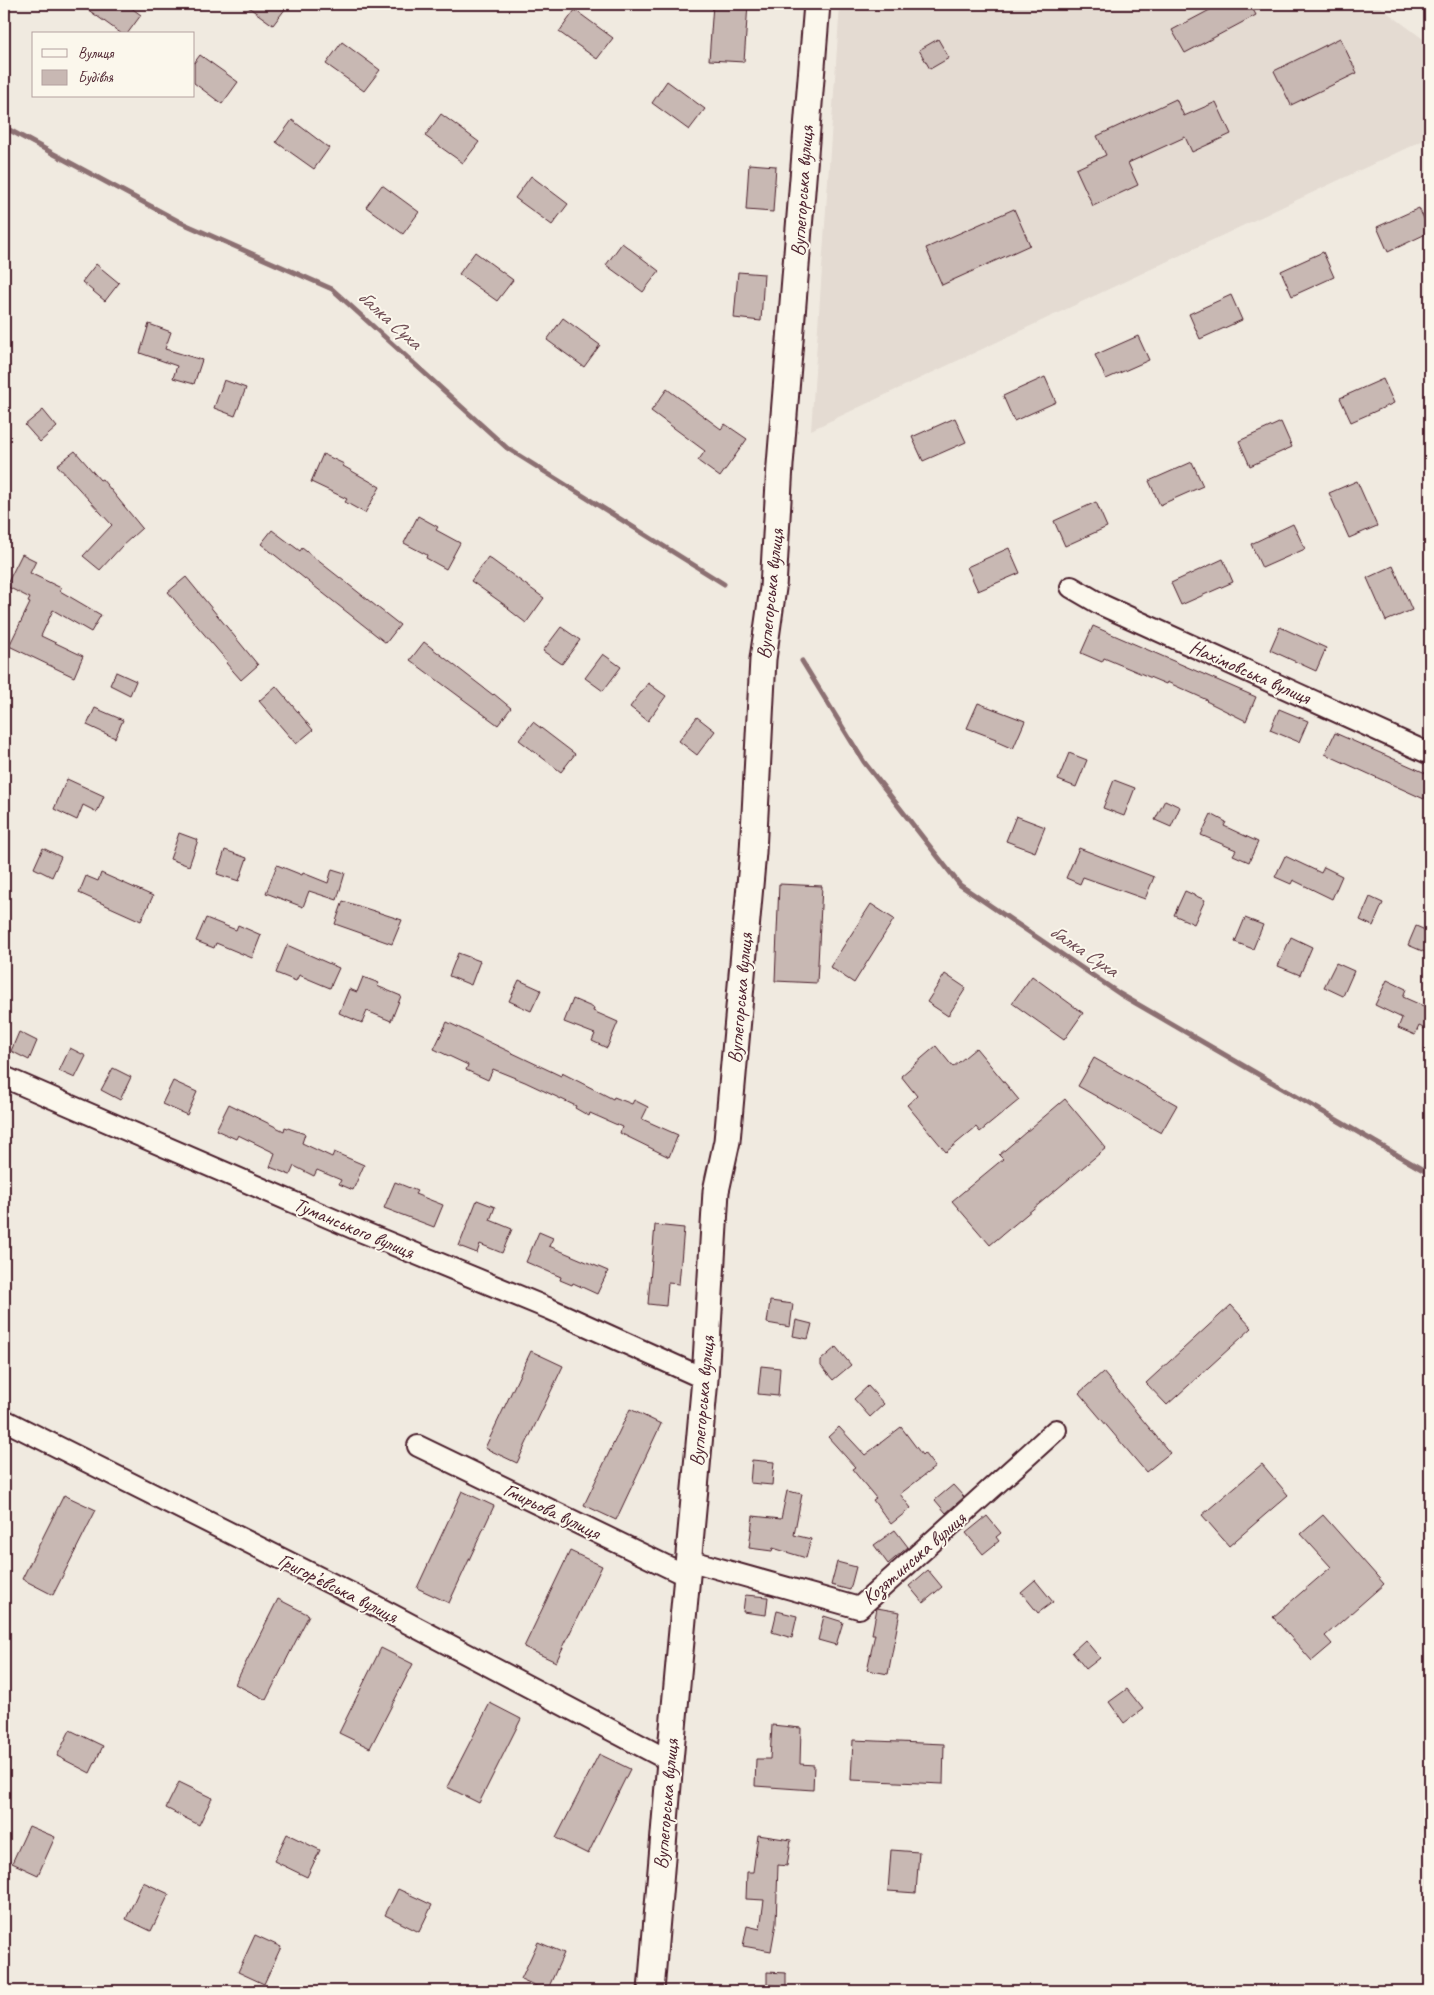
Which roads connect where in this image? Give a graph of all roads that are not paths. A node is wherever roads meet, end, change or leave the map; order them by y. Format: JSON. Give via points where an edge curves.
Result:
{"nodes":[{"id":1,"x":817,"y":4,"type":"edge"},
{"id":2,"x":1071,"y":587,"type":"dead end"},
{"id":3,"x":1430,"y":754,"type":"edge"},
{"id":4,"x":4,"y":1077,"type":"edge"},
{"id":5,"x":705,"y":1379,"type":"junction"},
{"id":6,"x":4,"y":1420,"type":"edge"},
{"id":7,"x":1056,"y":1430,"type":"dead end"},
{"id":8,"x":418,"y":1446,"type":"dead end"},
{"id":9,"x":687,"y":1568,"type":"junction"},
{"id":10,"x":670,"y":1761,"type":"junction"},
{"id":11,"x":651,"y":1991,"type":"edge"}],
"edges":[{"from":1,"to":5,"type":"main road","name":"Вуглегорська вулиця","via":[[773,588],[763,659],[754,852],[727,1141],[716,1191]]},
{"from":2,"to":3,"type":"street","name":"Нахімовська вулиця","via":[[1102,605]]},
{"from":4,"to":5,"type":"street","name":"Туманського вулиця","via":[[550,1309]]},
{"from":5,"to":9,"type":"main road","name":"Вуглегорська вулиця"},
{"from":6,"to":10,"type":"street","name":"Григор’євська вулиця","via":[[366,1601]]},
{"from":7,"to":9,"type":"street","name":"Козятинська вулиця","via":[[859,1608]]},
{"from":8,"to":9,"type":"street","name":"Гмирьова вулиця"},
{"from":9,"to":10,"type":"main road","name":"Вуглегорська вулиця"},
{"from":10,"to":11,"type":"main road","name":"Вуглегорська вулиця"}]}
